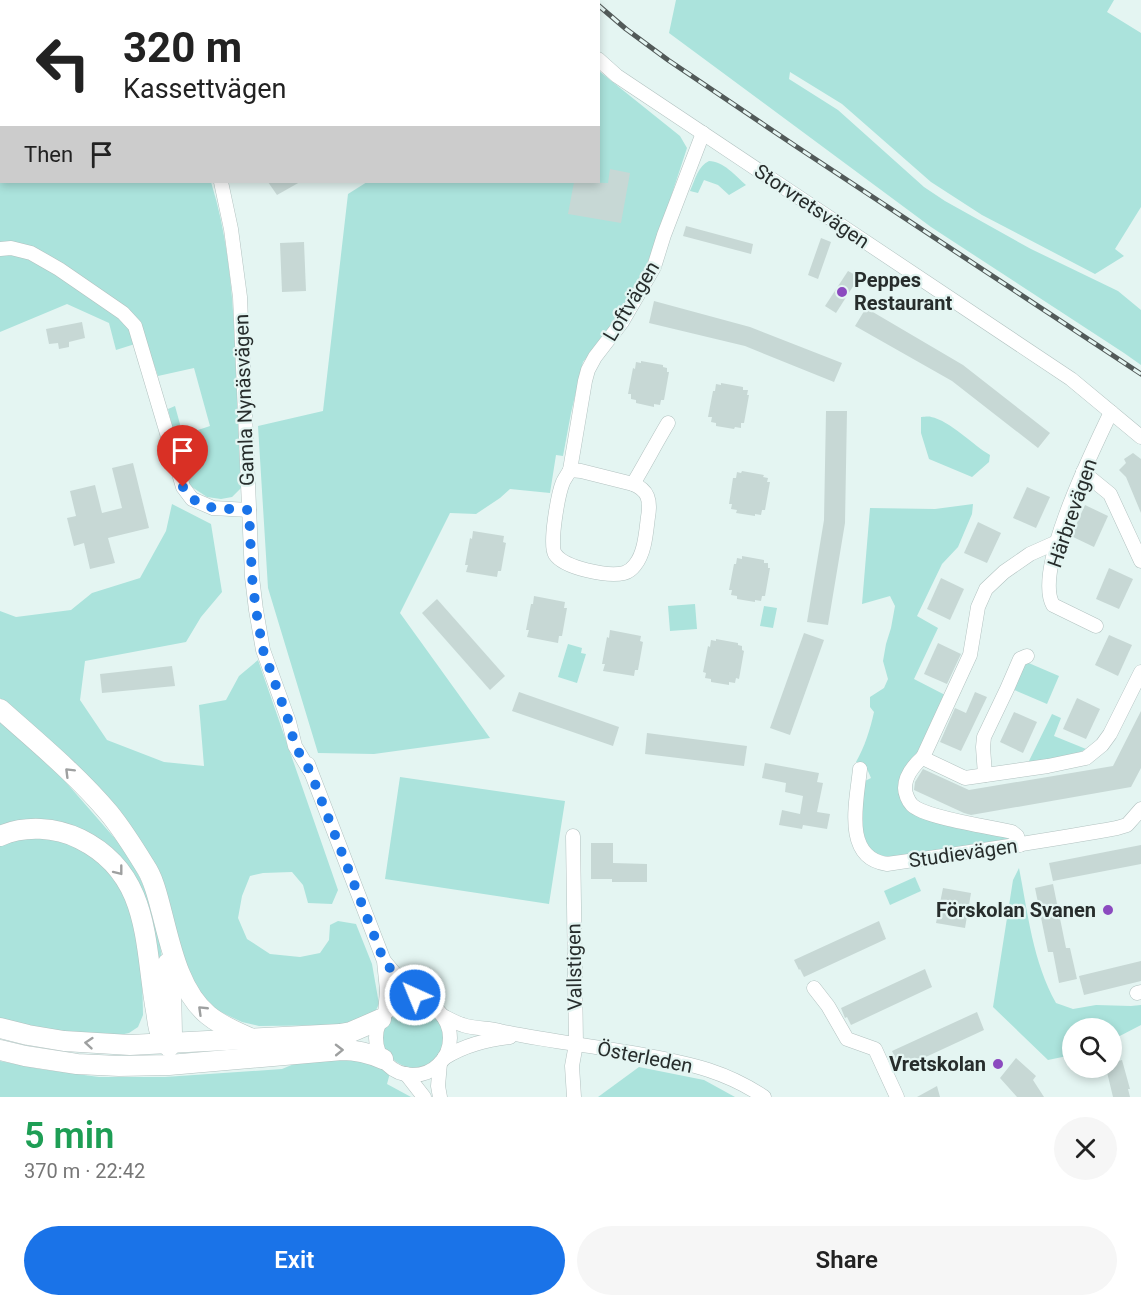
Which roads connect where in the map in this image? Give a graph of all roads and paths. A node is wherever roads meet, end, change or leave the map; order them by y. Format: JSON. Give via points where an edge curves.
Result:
{"nodes":[{"id":1,"x":600,"y":61,"type":"edge"},
{"id":2,"x":703,"y":133,"type":"junction"},
{"id":3,"x":221,"y":183,"type":"edge"},
{"id":4,"x":0,"y":249,"type":"edge"},
{"id":5,"x":1112,"y":412,"type":"junction"},
{"id":6,"x":668,"y":423,"type":"dead end"},
{"id":7,"x":1141,"y":437,"type":"edge"},
{"id":8,"x":570,"y":470,"type":"junction"},
{"id":9,"x":1083,"y":472,"type":"junction"},
{"id":10,"x":633,"y":483,"type":"junction"},
{"id":11,"x":249,"y":510,"type":"junction"},
{"id":12,"x":1057,"y":542,"type":"junction"},
{"id":13,"x":1141,"y":561,"type":"edge"},
{"id":14,"x":1096,"y":626,"type":"dead end"},
{"id":15,"x":1027,"y":656,"type":"dead end"},
{"id":16,"x":1141,"y":672,"type":"edge"},
{"id":17,"x":0,"y":709,"type":"edge"},
{"id":18,"x":923,"y":757,"type":"junction"},
{"id":19,"x":860,"y":769,"type":"dead end"},
{"id":20,"x":985,"y":775,"type":"junction"},
{"id":21,"x":1141,"y":809,"type":"edge"},
{"id":22,"x":0,"y":836,"type":"edge"},
{"id":23,"x":573,"y":836,"type":"dead end"},
{"id":24,"x":1020,"y":845,"type":"junction"},
{"id":25,"x":163,"y":919,"type":"junction"},
{"id":26,"x":384,"y":961,"type":"junction"},
{"id":27,"x":814,"y":988,"type":"dead end"},
{"id":28,"x":152,"y":990,"type":"junction"},
{"id":29,"x":428,"y":1004,"type":"junction"},
{"id":30,"x":383,"y":1016,"type":"junction"},
{"id":31,"x":442,"y":1016,"type":"junction"},
{"id":32,"x":0,"y":1028,"type":"edge"},
{"id":33,"x":521,"y":1036,"type":"junction"},
{"id":34,"x":252,"y":1039,"type":"junction"},
{"id":35,"x":168,"y":1044,"type":"junction"},
{"id":36,"x":576,"y":1044,"type":"junction"},
{"id":37,"x":130,"y":1045,"type":"junction"},
{"id":38,"x":0,"y":1050,"type":"edge"},
{"id":39,"x":383,"y":1059,"type":"junction"},
{"id":40,"x":442,"y":1060,"type":"junction"},
{"id":41,"x":170,"y":1065,"type":"junction"},
{"id":42,"x":406,"y":1074,"type":"junction"},
{"id":43,"x":424,"y":1097,"type":"edge"},
{"id":44,"x":440,"y":1097,"type":"edge"},
{"id":45,"x":573,"y":1097,"type":"edge"},
{"id":46,"x":764,"y":1097,"type":"edge"},
{"id":47,"x":897,"y":1097,"type":"edge"}],
"edges":[{"from":1,"to":2,"type":"street","name":"Storvretsvägen"},
{"from":2,"to":5,"type":"street","name":"Storvretsvägen","via":[[1071,379]]},
{"from":2,"to":8,"type":"street","name":"Loftvägen","via":[[654,267],[588,370]]},
{"from":3,"to":11,"type":"street","name":"Gamla Nynäsvägen","via":[[240,297]]},
{"from":4,"to":11,"type":"street","via":[[31,253],[123,313],[135,326],[183,487],[192,499],[213,508]]},
{"from":5,"to":7,"type":"street","name":"Storvretsvägen"},
{"from":5,"to":9,"type":"street","name":"Härbrevägen"},
{"from":6,"to":10,"type":"street"},
{"from":8,"to":10,"type":"street"},
{"from":8,"to":10,"type":"street","name":"Loftvägen","via":[[557,507],[552,547],[571,566],[598,572],[621,574],[636,565],[641,556],[648,499],[642,488]]},
{"from":9,"to":12,"type":"street","name":"Härbrevägen"},
{"from":9,"to":13,"type":"street","via":[[1110,494]]},
{"from":11,"to":26,"type":"street","name":"Gamla Nynäsvägen","via":[[252,577],[263,650],[289,722],[303,743],[310,771]]},
{"from":12,"to":14,"type":"street","name":"Härbrevägen","via":[[1049,579],[1050,599],[1059,609]]},
{"from":12,"to":18,"type":"street","via":[[1030,554],[986,589],[978,607],[970,655]]},
{"from":15,"to":20,"type":"street","via":[[1020,659],[984,737]]},
{"from":16,"to":20,"type":"street","via":[[1110,735],[1086,758]]},
{"from":25,"to":17,"type":"highway","one_way":true,"via":[[147,869],[110,814]]},
{"from":18,"to":20,"type":"street","via":[[965,778]]},
{"from":18,"to":24,"type":"street","via":[[905,780],[905,792],[912,805],[946,819],[1012,832]]},
{"from":19,"to":24,"type":"street","name":"Studievägen","via":[[855,821],[858,840],[878,863]]},
{"from":21,"to":24,"type":"street","name":"Studievägen","via":[[1127,825]]},
{"from":22,"to":28,"type":"highway","one_way":true,"via":[[25,830],[60,832],[89,843],[118,868],[133,891],[143,918]]},
{"from":23,"to":36,"type":"street","name":"Vallstigen"},
{"from":34,"to":25,"type":"highway","one_way":true,"via":[[223,1025],[196,1004],[179,973]]},
{"from":25,"to":35,"type":"highway","via":[[171,987],[172,1034]]},
{"from":26,"to":29,"type":"street","name":"Gamla Nynäsvägen","via":[[406,987]]},
{"from":26,"to":30,"type":"street","name":"Gamla Nynäsvägen","via":[[387,990]]},
{"from":27,"to":47,"type":"street","via":[[848,1039],[875,1049]]},
{"from":28,"to":35,"type":"highway","via":[[161,1036]]},
{"from":28,"to":37,"type":"highway","via":[[148,1025]]},
{"from":29,"to":30,"type":"street","via":[[403,1002]]},
{"from":29,"to":31,"type":"street"},
{"from":30,"to":34,"type":"highway","via":[[340,1034]]},
{"from":30,"to":39,"type":"street","via":[[376,1031]]},
{"from":31,"to":33,"type":"street","name":"Österleden","via":[[464,1026]]},
{"from":31,"to":40,"type":"street","via":[[450,1040]]},
{"from":37,"to":32,"type":"highway","one_way":true,"via":[[64,1041]]},
{"from":33,"to":36,"type":"street","name":"Österleden"},
{"from":33,"to":40,"type":"street","name":"Österleden","via":[[481,1041]]},
{"from":34,"to":35,"type":"highway"},
{"from":35,"to":37,"type":"highway"},
{"from":35,"to":41,"type":"highway"},
{"from":36,"to":45,"type":"street","name":"Vallstigen"},
{"from":36,"to":46,"type":"street","name":"Österleden","via":[[691,1064],[746,1085]]},
{"from":38,"to":41,"type":"highway","via":[[78,1064]]},
{"from":41,"to":39,"type":"highway","one_way":true,"via":[[342,1050],[370,1053]]},
{"from":39,"to":42,"type":"street","via":[[394,1070]]},
{"from":40,"to":42,"type":"street","via":[[424,1073]]},
{"from":40,"to":44,"type":"street"},
{"from":42,"to":43,"type":"street"}]}
